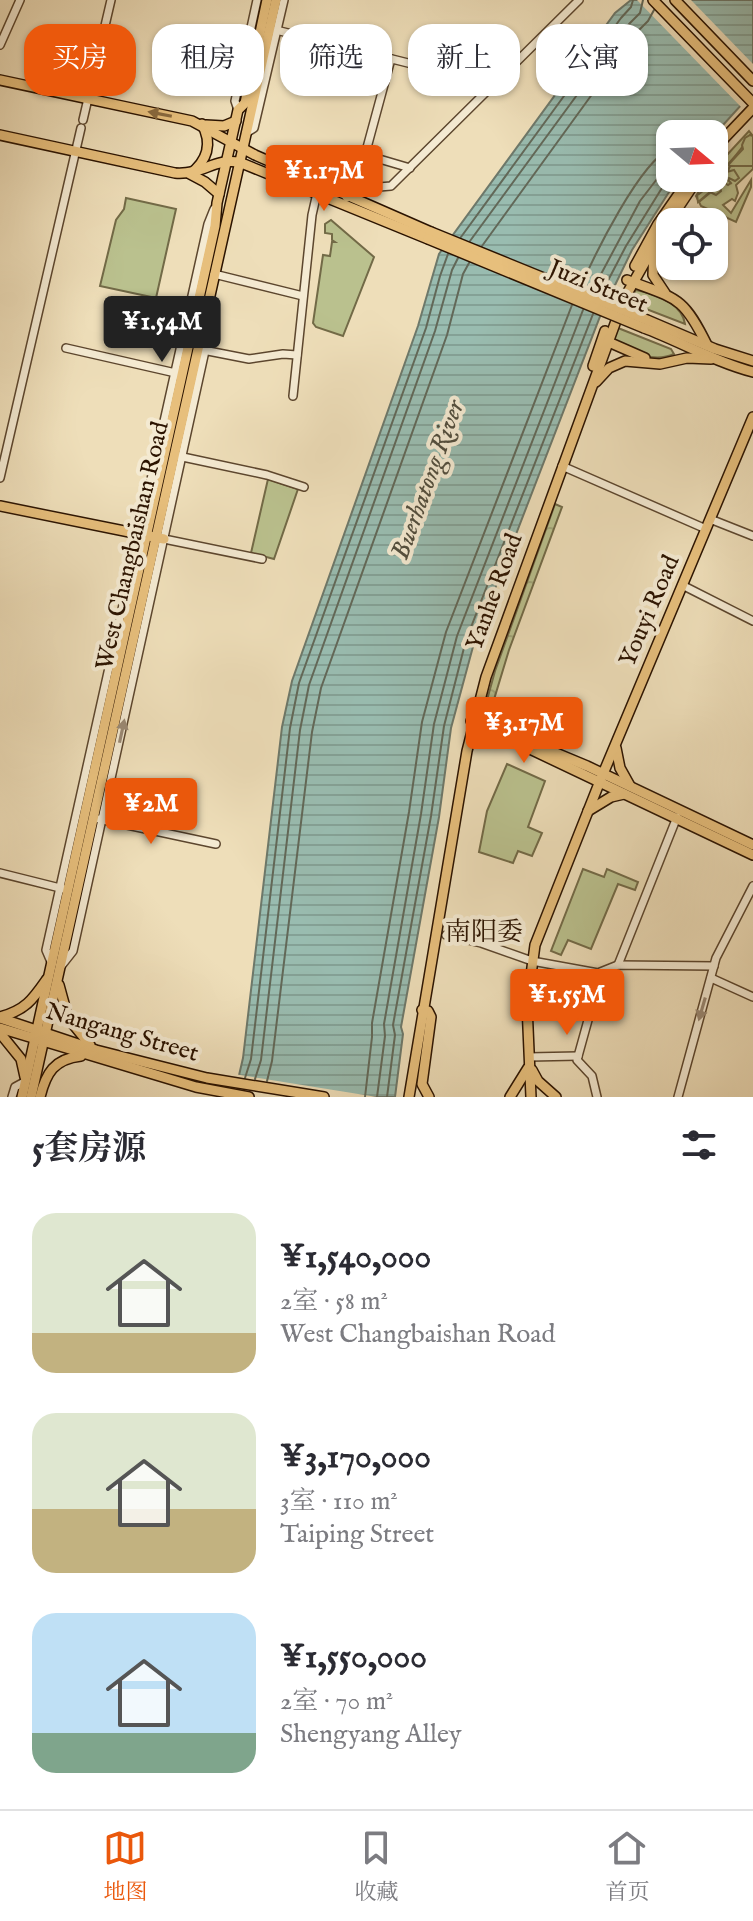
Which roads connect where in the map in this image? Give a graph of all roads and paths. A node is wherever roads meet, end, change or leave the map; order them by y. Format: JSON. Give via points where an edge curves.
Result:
{"nodes":[{"id":1,"x":20,"y":0,"type":"edge"},
{"id":2,"x":111,"y":0,"type":"edge"},
{"id":3,"x":257,"y":0,"type":"edge"},
{"id":4,"x":267,"y":0,"type":"edge"},
{"id":5,"x":276,"y":0,"type":"edge"},
{"id":6,"x":284,"y":0,"type":"edge"},
{"id":7,"x":579,"y":0,"type":"edge"},
{"id":8,"x":653,"y":0,"type":"edge"},
{"id":9,"x":675,"y":0,"type":"edge"},
{"id":10,"x":276,"y":30,"type":"junction"},
{"id":11,"x":280,"y":31,"type":"edge"},
{"id":12,"x":0,"y":45,"type":"edge"},
{"id":13,"x":520,"y":57,"type":"edge"},
{"id":14,"x":0,"y":80,"type":"edge"},
{"id":15,"x":753,"y":81,"type":"edge"},
{"id":16,"x":381,"y":96,"type":"edge"},
{"id":17,"x":480,"y":96,"type":"edge"},
{"id":18,"x":88,"y":100,"type":"junction"},
{"id":19,"x":753,"y":105,"type":"edge"},
{"id":20,"x":237,"y":115,"type":"junction"},
{"id":21,"x":753,"y":117,"type":"edge"},
{"id":22,"x":202,"y":124,"type":"junction"},
{"id":23,"x":246,"y":133,"type":"junction"},
{"id":24,"x":728,"y":133,"type":"edge"},
{"id":25,"x":0,"y":135,"type":"edge"},
{"id":26,"x":231,"y":143,"type":"junction"},
{"id":27,"x":728,"y":143,"type":"edge"},
{"id":28,"x":242,"y":148,"type":"junction"},
{"id":29,"x":352,"y":151,"type":"dead end"},
{"id":30,"x":75,"y":153,"type":"junction"},
{"id":31,"x":365,"y":155,"type":"junction"},
{"id":32,"x":227,"y":160,"type":"junction"},
{"id":33,"x":239,"y":162,"type":"junction"},
{"id":34,"x":410,"y":168,"type":"junction"},
{"id":35,"x":190,"y":174,"type":"junction"},
{"id":36,"x":354,"y":180,"type":"junction"},
{"id":37,"x":315,"y":182,"type":"junction"},
{"id":38,"x":681,"y":192,"type":"edge"},
{"id":39,"x":689,"y":192,"type":"edge"},
{"id":40,"x":317,"y":193,"type":"junction"},
{"id":41,"x":347,"y":197,"type":"junction"},
{"id":42,"x":218,"y":198,"type":"junction"},
{"id":43,"x":430,"y":235,"type":"junction"},
{"id":44,"x":655,"y":244,"type":"junction"},
{"id":45,"x":214,"y":274,"type":"junction"},
{"id":46,"x":629,"y":283,"type":"junction"},
{"id":47,"x":303,"y":296,"type":"junction"},
{"id":48,"x":668,"y":296,"type":"junction"},
{"id":49,"x":604,"y":342,"type":"junction"},
{"id":50,"x":690,"y":342,"type":"junction"},
{"id":51,"x":707,"y":345,"type":"junction"},
{"id":52,"x":66,"y":348,"type":"dead end"},
{"id":53,"x":201,"y":350,"type":"junction"},
{"id":54,"x":297,"y":355,"type":"junction"},
{"id":55,"x":711,"y":359,"type":"junction"},
{"id":56,"x":642,"y":361,"type":"junction"},
{"id":57,"x":753,"y":361,"type":"edge"},
{"id":58,"x":193,"y":367,"type":"junction"},
{"id":59,"x":753,"y":372,"type":"edge"},
{"id":60,"x":179,"y":374,"type":"junction"},
{"id":61,"x":198,"y":383,"type":"junction"},
{"id":62,"x":592,"y":387,"type":"junction"},
{"id":63,"x":293,"y":396,"type":"dead end"},
{"id":64,"x":753,"y":417,"type":"edge"},
{"id":65,"x":178,"y":456,"type":"junction"},
{"id":66,"x":562,"y":466,"type":"junction"},
{"id":67,"x":0,"y":478,"type":"edge"},
{"id":68,"x":304,"y":487,"type":"dead end"},
{"id":69,"x":0,"y":506,"type":"edge"},
{"id":70,"x":708,"y":524,"type":"junction"},
{"id":71,"x":753,"y":536,"type":"edge"},
{"id":72,"x":151,"y":537,"type":"junction"},
{"id":73,"x":262,"y":559,"type":"dead end"},
{"id":74,"x":682,"y":585,"type":"junction"},
{"id":75,"x":753,"y":621,"type":"edge"},
{"id":76,"x":472,"y":720,"type":"junction"},
{"id":77,"x":616,"y":744,"type":"junction"},
{"id":78,"x":602,"y":778,"type":"junction"},
{"id":79,"x":629,"y":790,"type":"junction"},
{"id":80,"x":588,"y":811,"type":"junction"},
{"id":81,"x":677,"y":817,"type":"junction"},
{"id":82,"x":98,"y":819,"type":"junction"},
{"id":83,"x":216,"y":844,"type":"dead end"},
{"id":84,"x":753,"y":845,"type":"edge"},
{"id":85,"x":753,"y":855,"type":"edge"},
{"id":86,"x":0,"y":873,"type":"edge"},
{"id":87,"x":753,"y":886,"type":"edge"},
{"id":88,"x":64,"y":889,"type":"junction"},
{"id":89,"x":446,"y":935,"type":"dead end"},
{"id":90,"x":532,"y":961,"type":"junction"},
{"id":91,"x":618,"y":965,"type":"junction"},
{"id":92,"x":714,"y":966,"type":"junction"},
{"id":93,"x":55,"y":971,"type":"junction"},
{"id":94,"x":601,"y":973,"type":"junction"},
{"id":95,"x":711,"y":978,"type":"junction"},
{"id":96,"x":753,"y":997,"type":"edge"},
{"id":97,"x":422,"y":1010,"type":"junction"},
{"id":98,"x":0,"y":1017,"type":"edge"},
{"id":99,"x":0,"y":1031,"type":"edge"},
{"id":100,"x":40,"y":1036,"type":"junction"},
{"id":101,"x":92,"y":1053,"type":"junction"},
{"id":102,"x":578,"y":1056,"type":"junction"},
{"id":103,"x":529,"y":1061,"type":"junction"},
{"id":104,"x":26,"y":1081,"type":"junction"},
{"id":105,"x":427,"y":1096,"type":"edge"},
{"id":106,"x":12,"y":1097,"type":"edge"},
{"id":107,"x":22,"y":1097,"type":"edge"},
{"id":108,"x":31,"y":1097,"type":"edge"},
{"id":109,"x":40,"y":1097,"type":"edge"},
{"id":110,"x":249,"y":1097,"type":"edge"},
{"id":111,"x":324,"y":1097,"type":"edge"},
{"id":112,"x":406,"y":1097,"type":"edge"},
{"id":113,"x":510,"y":1097,"type":"edge"},
{"id":114,"x":531,"y":1097,"type":"edge"},
{"id":115,"x":556,"y":1097,"type":"edge"},
{"id":116,"x":597,"y":1097,"type":"edge"},
{"id":117,"x":678,"y":1097,"type":"edge"}],
"edges":[{"from":1,"to":12,"type":"street"},
{"from":2,"to":18,"type":"street"},
{"from":3,"to":20,"type":"street","name":"West Changbaishan Road","via":[[235,101]]},
{"from":4,"to":20,"type":"main road","name":"West Changbaishan Road","via":[[245,103]]},
{"from":5,"to":23,"type":"main road","name":"West Changbaishan Road"},
{"from":6,"to":10,"type":"street","name":"West Changbaishan Road"},
{"from":7,"to":13,"type":"street"},
{"from":8,"to":19,"type":"main road"},
{"from":9,"to":15,"type":"main road"},
{"from":10,"to":11,"type":"street"},
{"from":10,"to":23,"type":"street","name":"West Changbaishan Road","via":[[254,128]]},
{"from":14,"to":18,"type":"main road"},
{"from":16,"to":31,"type":"street"},
{"from":17,"to":34,"type":"street"},
{"from":22,"to":18,"type":"main road","one_way":true},
{"from":18,"to":30,"type":"street"},
{"from":19,"to":24,"type":"main road"},
{"from":20,"to":22,"type":"main road","via":[[221,126]]},
{"from":20,"to":26,"type":"main road","name":"West Changbaishan Road"},
{"from":21,"to":27,"type":"main road"},
{"from":22,"to":26,"type":"main road"},
{"from":22,"to":35,"type":"main road","via":[[208,150]]},
{"from":23,"to":28,"type":"main road","name":"West Changbaishan Road"},
{"from":25,"to":30,"type":"main road"},
{"from":26,"to":28,"type":"main road"},
{"from":26,"to":32,"type":"main road","name":"West Changbaishan Road"},
{"from":28,"to":33,"type":"main road","name":"West Changbaishan Road"},
{"from":28,"to":37,"type":"main road"},
{"from":29,"to":31,"type":"street"},
{"from":30,"to":35,"type":"main road"},
{"from":30,"to":67,"type":"street"},
{"from":31,"to":34,"type":"street"},
{"from":32,"to":33,"type":"main road"},
{"from":32,"to":35,"type":"main road"},
{"from":32,"to":42,"type":"main road","name":"West Changbaishan Road"},
{"from":33,"to":40,"type":"main road"},
{"from":33,"to":45,"type":"main road","name":"West Changbaishan Road"},
{"from":34,"to":36,"type":"street","via":[[387,187]]},
{"from":35,"to":42,"type":"main road"},
{"from":36,"to":37,"type":"main road","via":[[333,177]]},
{"from":36,"to":41,"type":"main road"},
{"from":37,"to":41,"type":"main road"},
{"from":38,"to":46,"type":"main road","name":"Yanhe Road"},
{"from":39,"to":44,"type":"main road","name":"Yanhe Road"},
{"from":40,"to":43,"type":"main road"},
{"from":40,"to":47,"type":"street"},
{"from":41,"to":43,"type":"main road"},
{"from":42,"to":60,"type":"main road","name":"West Changbaishan Road"},
{"from":43,"to":50,"type":"main road","name":"Juzi Street","bridge":true},
{"from":44,"to":46,"type":"main road","name":"Yanhe Road"},
{"from":44,"to":48,"type":"main road","via":[[653,275]]},
{"from":45,"to":47,"type":"street"},
{"from":45,"to":53,"type":"main road","name":"West Changbaishan Road"},
{"from":46,"to":48,"type":"main road"},
{"from":46,"to":49,"type":"main road","name":"Yanhe Road"},
{"from":46,"to":50,"type":"main road","via":[[683,309],[692,329]]},
{"from":47,"to":54,"type":"street"},
{"from":48,"to":51,"type":"main road","via":[[688,310]]},
{"from":49,"to":50,"type":"main road","via":[[660,361],[685,354]]},
{"from":49,"to":56,"type":"main road"},
{"from":49,"to":62,"type":"main road","name":"Yanhe Road"},
{"from":49,"to":76,"type":"main road","name":"Yanhe Road","via":[[487,655]]},
{"from":50,"to":51,"type":"main road","name":"Juzi Street"},
{"from":50,"to":55,"type":"main road","name":"Juzi Street"},
{"from":51,"to":57,"type":"main road","name":"Juzi Street"},
{"from":52,"to":60,"type":"street"},
{"from":53,"to":54,"type":"street","via":[[249,359]]},
{"from":53,"to":58,"type":"main road","name":"West Changbaishan Road"},
{"from":53,"to":61,"type":"street","name":"West Changbaishan Road"},
{"from":54,"to":63,"type":"street"},
{"from":55,"to":56,"type":"main road"},
{"from":55,"to":59,"type":"main road","name":"Juzi Street"},
{"from":56,"to":62,"type":"main road","via":[[613,365]]},
{"from":58,"to":61,"type":"main road"},
{"from":58,"to":65,"type":"main road","name":"West Changbaishan Road"},
{"from":60,"to":72,"type":"main road","name":"West Changbaishan Road"},
{"from":61,"to":65,"type":"street","name":"West Changbaishan Road"},
{"from":62,"to":66,"type":"main road","name":"Yanhe Road"},
{"from":64,"to":70,"type":"main road","name":"Youyi Road"},
{"from":65,"to":68,"type":"street"},
{"from":65,"to":72,"type":"main road","name":"West Changbaishan Road"},
{"from":66,"to":70,"type":"street"},
{"from":66,"to":76,"type":"main road","name":"Yanhe Road"},
{"from":69,"to":72,"type":"main road"},
{"from":70,"to":71,"type":"street"},
{"from":70,"to":74,"type":"main road","name":"Youyi Road"},
{"from":72,"to":73,"type":"street"},
{"from":82,"to":72,"type":"main road","name":"West Changbaishan Road","one_way":true},
{"from":72,"to":88,"type":"main road","name":"West Changbaishan Road"},
{"from":74,"to":75,"type":"street"},
{"from":74,"to":77,"type":"main road","name":"Youyi Road"},
{"from":76,"to":78,"type":"main road"},
{"from":76,"to":97,"type":"main road","name":"Yanhe Road"},
{"from":77,"to":78,"type":"main road","name":"Youyi Road"},
{"from":77,"to":79,"type":"main road"},
{"from":78,"to":79,"type":"main road"},
{"from":78,"to":80,"type":"main road","name":"Youyi Road"},
{"from":79,"to":80,"type":"main road"},
{"from":79,"to":81,"type":"main road"},
{"from":79,"to":84,"type":"main road"},
{"from":80,"to":90,"type":"main road","name":"Youyi Road"},
{"from":81,"to":85,"type":"main road"},
{"from":81,"to":91,"type":"street"},
{"from":82,"to":83,"type":"street"},
{"from":82,"to":93,"type":"main road","name":"West Changbaishan Road"},
{"from":86,"to":88,"type":"street"},
{"from":87,"to":92,"type":"street"},
{"from":88,"to":93,"type":"main road","name":"West Changbaishan Road"},
{"from":89,"to":90,"type":"street"},
{"from":90,"to":94,"type":"street"},
{"from":90,"to":103,"type":"main road","name":"Youyi Road"},
{"from":91,"to":92,"type":"street"},
{"from":91,"to":94,"type":"street"},
{"from":92,"to":95,"type":"street"},
{"from":93,"to":98,"type":"main road","via":[[35,1000]]},
{"from":93,"to":100,"type":"main road","name":"West Changbaishan Road"},
{"from":93,"to":101,"type":"main road","via":[[68,1018]]},
{"from":94,"to":102,"type":"street"},
{"from":95,"to":96,"type":"street"},
{"from":95,"to":117,"type":"street","one_way":true},
{"from":97,"to":105,"type":"main road","via":[[431,1017],[422,1077]]},
{"from":97,"to":112,"type":"main road","name":"Yanhe Road"},
{"from":98,"to":100,"type":"main road","name":"Nangang Street"},
{"from":99,"to":100,"type":"main road","name":"Nangang Street"},
{"from":99,"to":104,"type":"main road","via":[[19,1055]]},
{"from":100,"to":101,"type":"main road","name":"Nangang Street"},
{"from":100,"to":104,"type":"main road"},
{"from":100,"to":108,"type":"main road"},
{"from":101,"to":109,"type":"main road","via":[[54,1065]]},
{"from":101,"to":110,"type":"main road","name":"Nangang Street","via":[[196,1087]]},
{"from":101,"to":111,"type":"main road","name":"Nangang Street"},
{"from":102,"to":103,"type":"street"},
{"from":102,"to":116,"type":"street","via":[[578,1064],[592,1076]]},
{"from":103,"to":113,"type":"main road"},
{"from":103,"to":114,"type":"main road","name":"Youyi Road"},
{"from":103,"to":115,"type":"main road","via":[[538,1081]]},
{"from":104,"to":106,"type":"street","via":[[15,1087]]},
{"from":104,"to":107,"type":"main road"}]}
